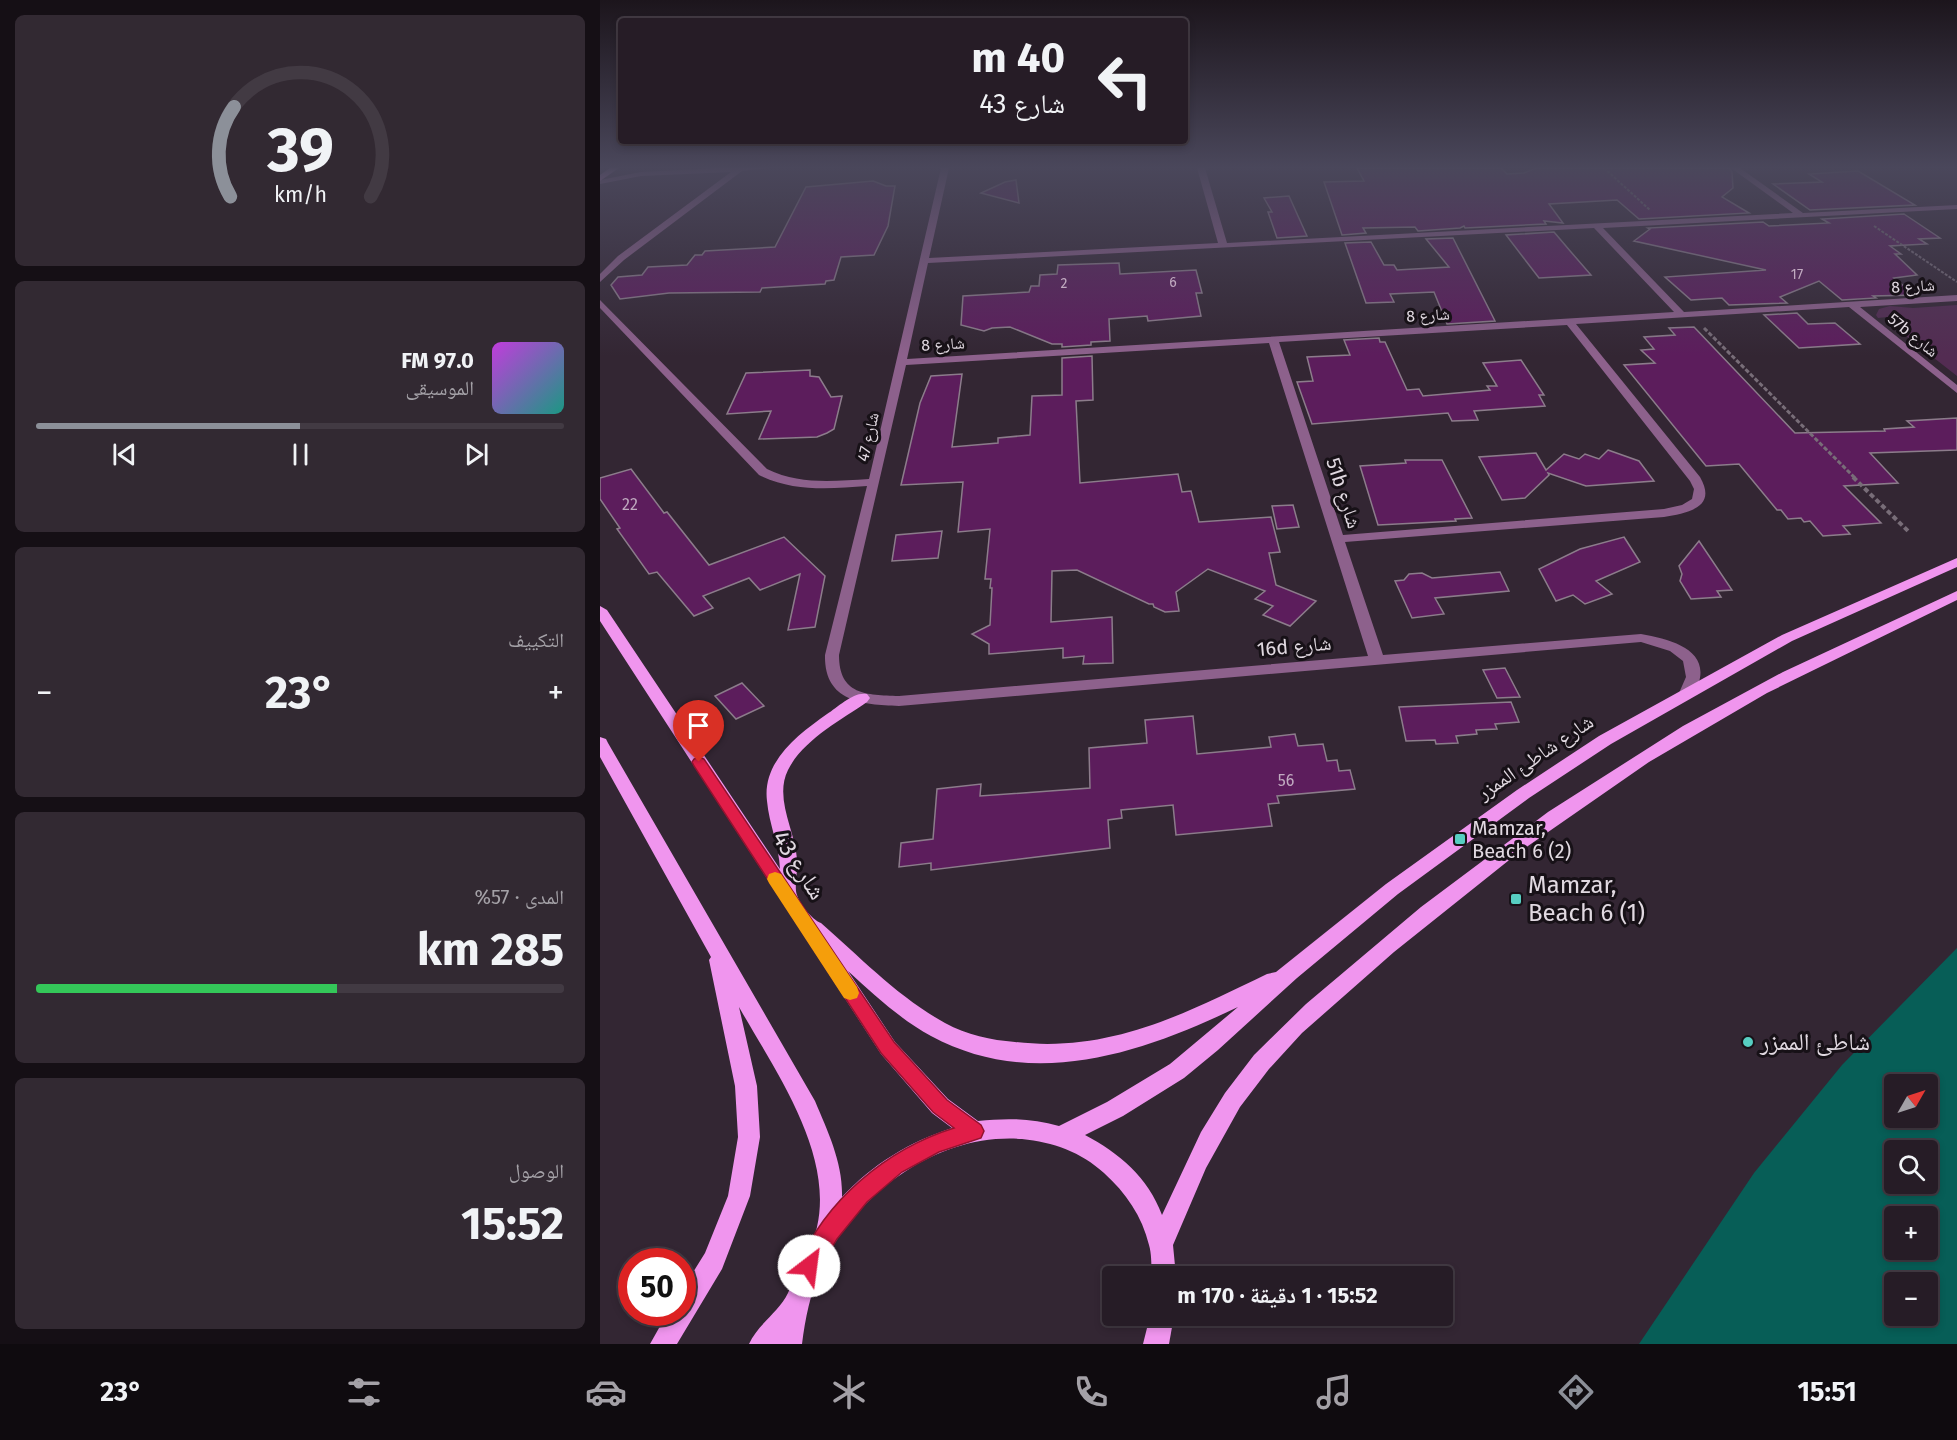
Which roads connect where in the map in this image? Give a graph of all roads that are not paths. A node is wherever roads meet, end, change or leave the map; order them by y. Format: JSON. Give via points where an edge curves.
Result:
{"nodes":[{"id":1,"x":657,"y":231,"type":"edge"},
{"id":2,"x":931,"y":231,"type":"edge"},
{"id":3,"x":1219,"y":231,"type":"edge"},
{"id":4,"x":1503,"y":231,"type":"edge"},
{"id":5,"x":1601,"y":231,"type":"edge"},
{"id":6,"x":1223,"y":245,"type":"junction"},
{"id":7,"x":924,"y":261,"type":"junction"},
{"id":8,"x":600,"y":279,"type":"edge"},
{"id":9,"x":1957,"y":298,"type":"edge"},
{"id":10,"x":600,"y":303,"type":"edge"},
{"id":11,"x":1851,"y":304,"type":"junction"},
{"id":12,"x":1686,"y":314,"type":"junction"},
{"id":13,"x":1569,"y":321,"type":"junction"},
{"id":14,"x":1273,"y":339,"type":"junction"},
{"id":15,"x":902,"y":362,"type":"junction"},
{"id":16,"x":1957,"y":390,"type":"edge"},
{"id":17,"x":874,"y":482,"type":"junction"},
{"id":18,"x":1338,"y":539,"type":"junction"},
{"id":19,"x":1957,"y":562,"type":"edge"},
{"id":20,"x":1957,"y":595,"type":"edge"},
{"id":21,"x":600,"y":610,"type":"edge"},
{"id":22,"x":1377,"y":660,"type":"junction"},
{"id":23,"x":1687,"y":693,"type":"junction"},
{"id":24,"x":862,"y":698,"type":"junction"},
{"id":25,"x":600,"y":742,"type":"edge"},
{"id":26,"x":605,"y":759,"type":"edge"},
{"id":27,"x":786,"y":896,"type":"junction"},
{"id":28,"x":799,"y":915,"type":"junction"},
{"id":29,"x":715,"y":945,"type":"junction"},
{"id":30,"x":1290,"y":972,"type":"junction"},
{"id":31,"x":974,"y":1131,"type":"junction"},
{"id":32,"x":1062,"y":1135,"type":"junction"},
{"id":33,"x":829,"y":1231,"type":"junction"},
{"id":34,"x":1161,"y":1245,"type":"junction"},
{"id":35,"x":1163,"y":1266,"type":"edge"},
{"id":36,"x":794,"y":1305,"type":"junction"},
{"id":37,"x":1160,"y":1326,"type":"edge"},
{"id":38,"x":663,"y":1344,"type":"edge"},
{"id":39,"x":762,"y":1344,"type":"edge"},
{"id":40,"x":789,"y":1344,"type":"edge"},
{"id":41,"x":1156,"y":1344,"type":"edge"}],
"edges":[{"from":1,"to":8,"type":"street"},
{"from":2,"to":7,"type":"street","name":"شارع 47"},
{"from":3,"to":6,"type":"street"},
{"from":4,"to":6,"type":"street"},
{"from":5,"to":12,"type":"street"},
{"from":6,"to":7,"type":"street"},
{"from":7,"to":15,"type":"street","name":"شارع 47"},
{"from":9,"to":11,"type":"street","name":"شارع 8"},
{"from":10,"to":17,"type":"street","via":[[763,472],[796,484]]},
{"from":11,"to":12,"type":"street","name":"شارع 8"},
{"from":11,"to":16,"type":"street","name":"57b شارع"},
{"from":12,"to":13,"type":"street","name":"شارع 8"},
{"from":13,"to":14,"type":"street","name":"شارع 8"},
{"from":13,"to":18,"type":"street","via":[[1696,480],[1701,489],[1694,506],[1664,513]]},
{"from":14,"to":15,"type":"street","name":"شارع 8"},
{"from":14,"to":18,"type":"street","name":"51b شارع"},
{"from":15,"to":17,"type":"street","name":"شارع 47"},
{"from":17,"to":24,"type":"street","name":"شارع 47","via":[[830,669],[835,681],[846,691]]},
{"from":18,"to":22,"type":"street","name":"51b شارع"},
{"from":19,"to":23,"type":"main road","name":"شارع شاطئ الممزر","via":[[1787,638]]},
{"from":20,"to":34,"type":"main road","via":[[1733,704],[1556,816],[1418,920],[1295,1026],[1245,1083],[1206,1143]]},
{"from":21,"to":27,"type":"main road","name":"شارع 43"},
{"from":22,"to":23,"type":"street","name":"16d شارع","via":[[1641,638],[1665,643],[1685,655],[1694,676]]},
{"from":22,"to":24,"type":"street","name":"16d شارع","via":[[899,701]]},
{"from":23,"to":30,"type":"main road","name":"شارع شاطئ الممزر","via":[[1523,794],[1392,889]]},
{"from":24,"to":27,"type":"main road","via":[[804,740],[776,777],[774,798],[790,862]]},
{"from":25,"to":26,"type":"main road"},
{"from":26,"to":29,"type":"main road"},
{"from":27,"to":28,"type":"main road","name":"شارع 43"},
{"from":28,"to":30,"type":"main road","via":[[907,1010],[930,1025],[956,1038],[1016,1053],[1081,1053],[1134,1043]]},
{"from":28,"to":31,"type":"main road","name":"شارع 43","via":[[888,1047],[940,1106]]},
{"from":29,"to":33,"type":"main road","via":[[788,1072],[821,1140],[831,1181]]},
{"from":29,"to":38,"type":"main road","via":[[746,1086],[749,1137],[739,1196],[714,1260]]},
{"from":30,"to":32,"type":"main road","name":"شارع شاطئ الممزر","via":[[1176,1071],[1115,1109]]},
{"from":31,"to":32,"type":"main road","via":[[1014,1128]]},
{"from":31,"to":33,"type":"main road","via":[[934,1144],[895,1166],[860,1195]]},
{"from":32,"to":34,"type":"main road","via":[[1094,1149],[1122,1171],[1143,1201]]},
{"from":33,"to":36,"type":"main road","via":[[809,1266]]},
{"from":34,"to":35,"type":"main road"},
{"from":36,"to":39,"type":"main road"},
{"from":36,"to":40,"type":"main road"},
{"from":37,"to":41,"type":"main road"}]}
